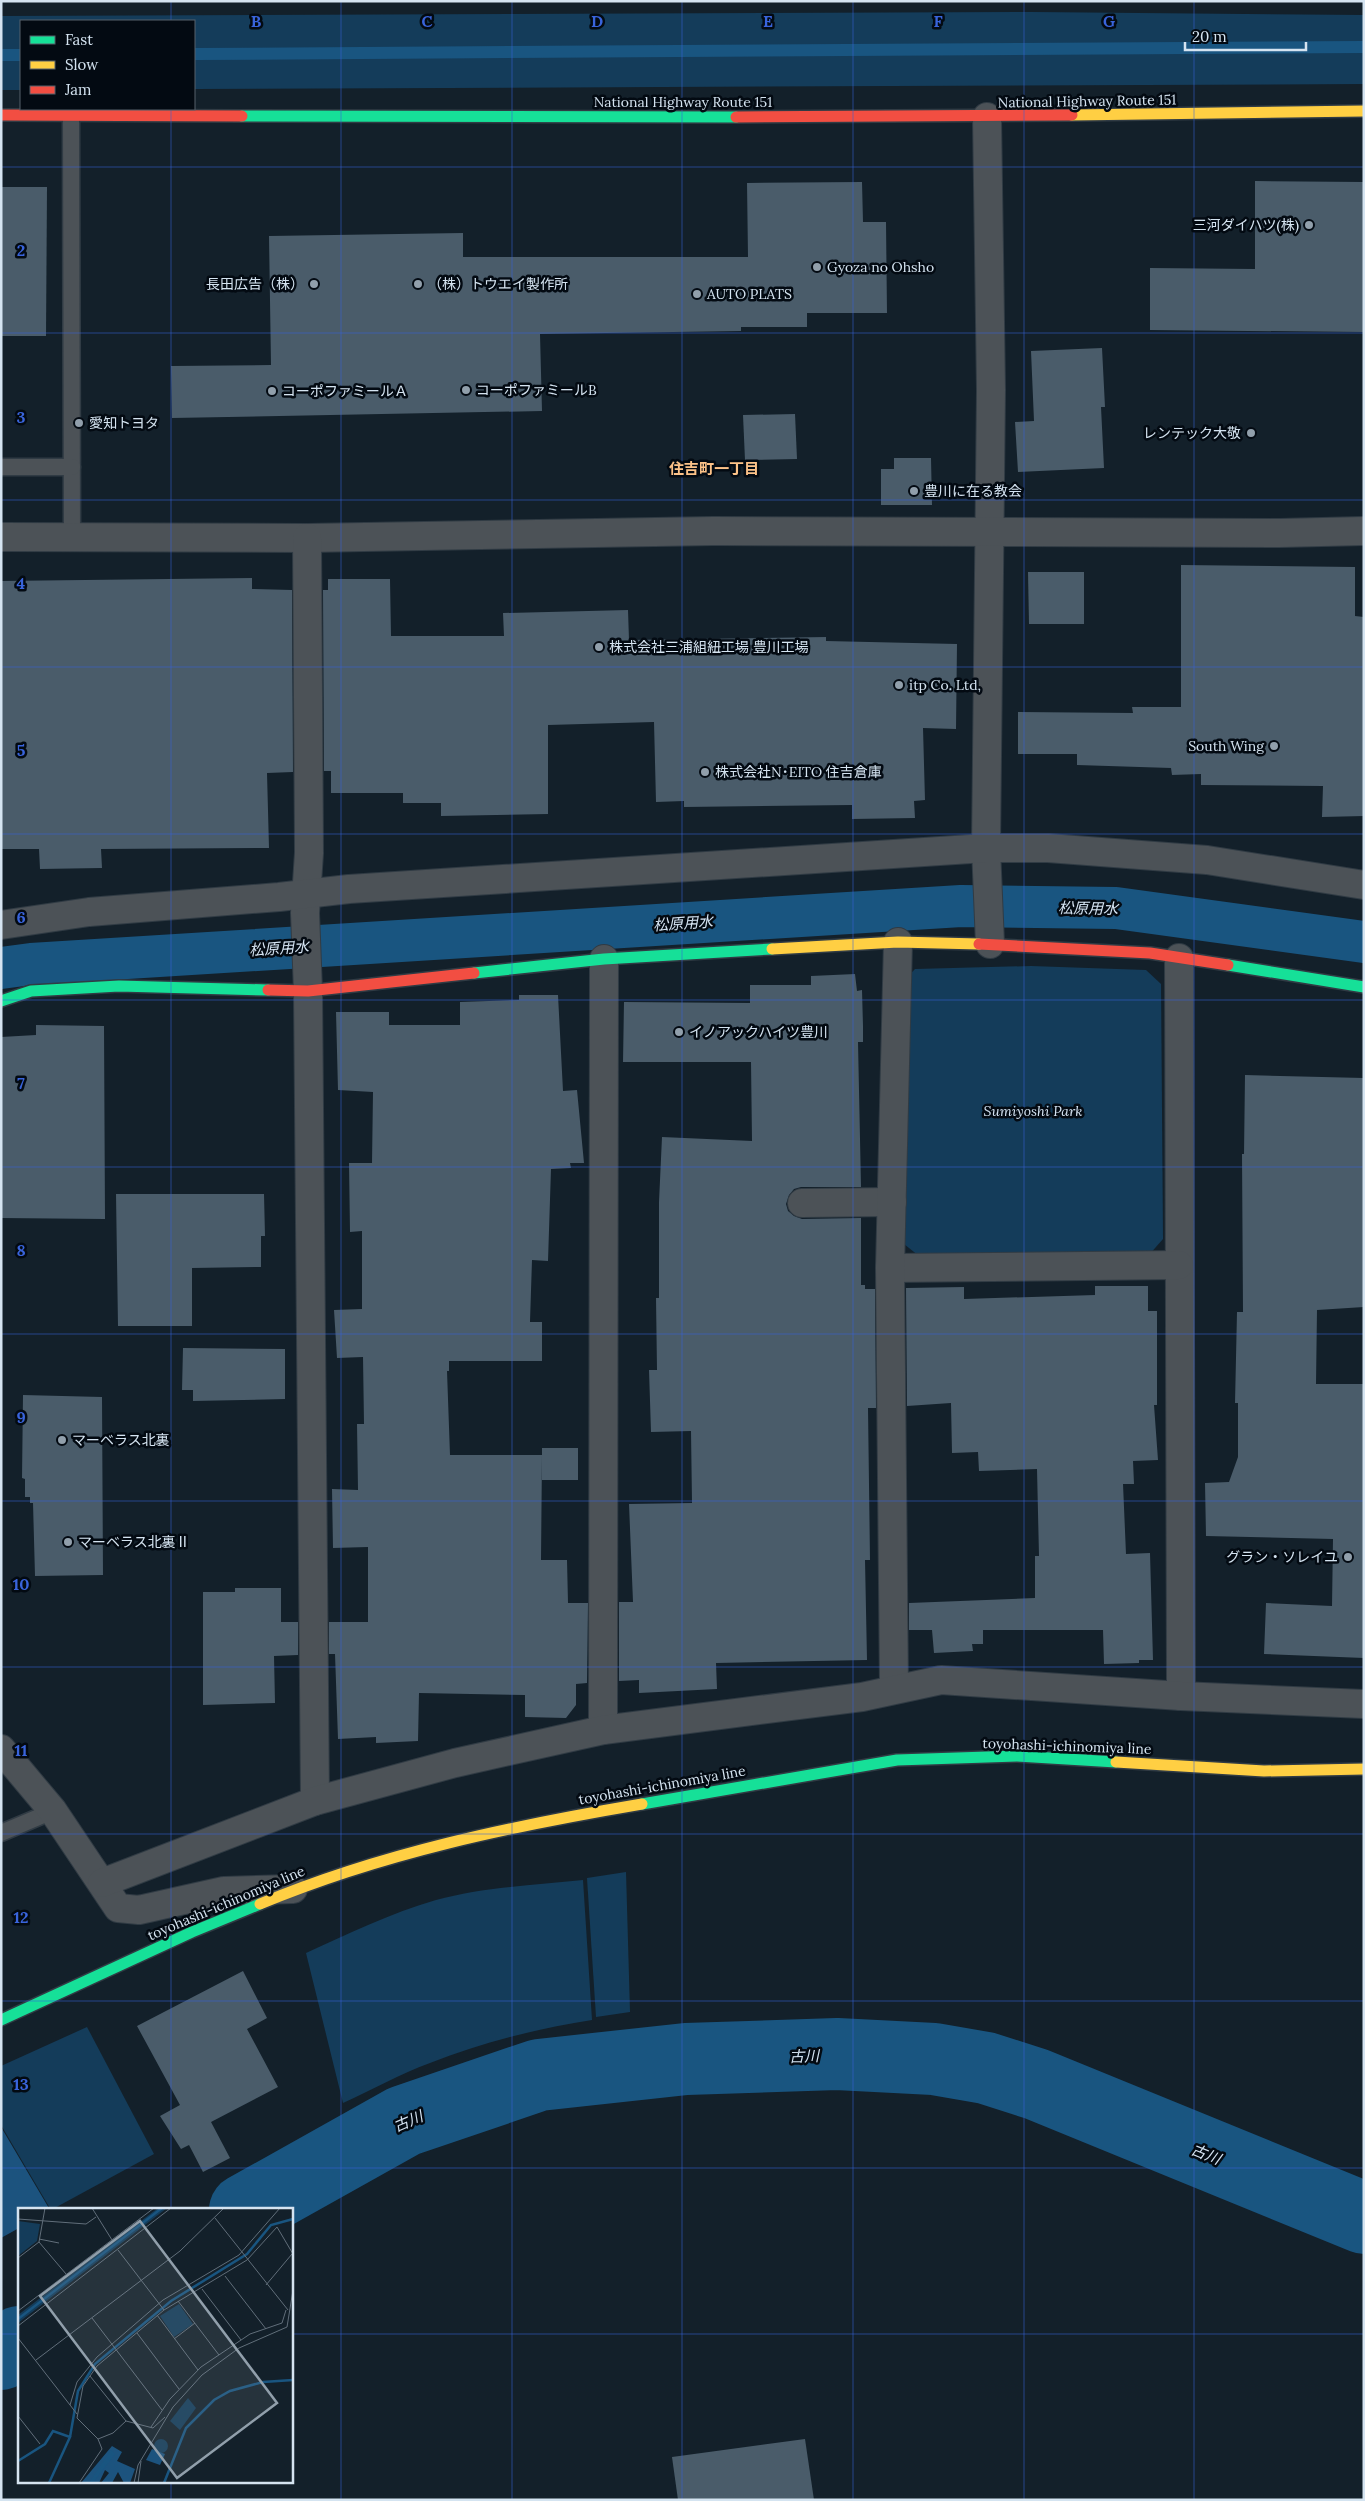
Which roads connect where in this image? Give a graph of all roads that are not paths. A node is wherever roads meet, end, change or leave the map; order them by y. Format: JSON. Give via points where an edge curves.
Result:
{"nodes":[{"id":1,"x":1364,"y":112,"type":"edge"},
{"id":2,"x":1,"y":115,"type":"edge"},
{"id":3,"x":71,"y":116,"type":"junction"},
{"id":4,"x":987,"y":117,"type":"junction"},
{"id":5,"x":1,"y":467,"type":"edge"},
{"id":6,"x":72,"y":467,"type":"junction"},
{"id":7,"x":1364,"y":531,"type":"edge"},
{"id":8,"x":989,"y":532,"type":"junction"},
{"id":9,"x":1,"y":537,"type":"edge"},
{"id":10,"x":72,"y":537,"type":"junction"},
{"id":11,"x":307,"y":538,"type":"junction"},
{"id":12,"x":987,"y":856,"type":"junction"},
{"id":13,"x":1364,"y":885,"type":"edge"},
{"id":14,"x":306,"y":904,"type":"junction"},
{"id":15,"x":1,"y":926,"type":"edge"},
{"id":16,"x":989,"y":936,"type":"junction"},
{"id":17,"x":898,"y":942,"type":"junction"},
{"id":18,"x":1179,"y":958,"type":"junction"},
{"id":19,"x":604,"y":959,"type":"junction"},
{"id":20,"x":308,"y":983,"type":"junction"},
{"id":21,"x":1364,"y":987,"type":"edge"},
{"id":22,"x":1,"y":1001,"type":"edge"},
{"id":23,"x":892,"y":1202,"type":"junction"},
{"id":24,"x":802,"y":1203,"type":"dead end"},
{"id":25,"x":1179,"y":1265,"type":"junction"},
{"id":26,"x":890,"y":1268,"type":"junction"},
{"id":27,"x":894,"y":1688,"type":"junction"},
{"id":28,"x":1180,"y":1696,"type":"junction"},
{"id":29,"x":1364,"y":1704,"type":"edge"},
{"id":30,"x":603,"y":1730,"type":"junction"},
{"id":31,"x":1,"y":1749,"type":"edge"},
{"id":32,"x":1364,"y":1769,"type":"edge"},
{"id":33,"x":315,"y":1801,"type":"junction"},
{"id":34,"x":53,"y":1811,"type":"junction"},
{"id":35,"x":1,"y":1833,"type":"edge"},
{"id":36,"x":102,"y":1883,"type":"junction"},
{"id":37,"x":295,"y":1889,"type":"junction"},
{"id":38,"x":1,"y":2020,"type":"edge"}],
"edges":[{"from":1,"to":4,"type":"main road","name":"National Highway Route 151"},
{"from":2,"to":3,"type":"main road","name":"National Highway Route 151"},
{"from":3,"to":4,"type":"main road","name":"National Highway Route 151"},
{"from":3,"to":6,"type":"lane"},
{"from":4,"to":8,"type":"street","via":[[991,390]]},
{"from":5,"to":6,"type":"lane"},
{"from":6,"to":10,"type":"lane"},
{"from":7,"to":8,"type":"street"},
{"from":8,"to":11,"type":"street","via":[[713,531]]},
{"from":8,"to":12,"type":"street"},
{"from":9,"to":10,"type":"street"},
{"from":10,"to":11,"type":"street"},
{"from":11,"to":14,"type":"street","via":[[309,853]]},
{"from":12,"to":13,"type":"street","via":[[1048,848],[1207,860]]},
{"from":12,"to":14,"type":"street","via":[[349,889]]},
{"from":12,"to":16,"type":"street"},
{"from":14,"to":15,"type":"street","via":[[89,912]]},
{"from":14,"to":20,"type":"street"},
{"from":16,"to":17,"type":"main road"},
{"from":16,"to":18,"type":"main road"},
{"from":17,"to":19,"type":"main road"},
{"from":17,"to":23,"type":"street"},
{"from":18,"to":21,"type":"main road"},
{"from":18,"to":25,"type":"street"},
{"from":19,"to":20,"type":"main road"},
{"from":19,"to":30,"type":"street"},
{"from":20,"to":22,"type":"main road","via":[[31,991]]},
{"from":20,"to":33,"type":"street"},
{"from":23,"to":24,"type":"street"},
{"from":23,"to":26,"type":"street"},
{"from":25,"to":26,"type":"street"},
{"from":25,"to":28,"type":"street"},
{"from":26,"to":27,"type":"street"},
{"from":27,"to":28,"type":"street","via":[[940,1680]]},
{"from":27,"to":30,"type":"street","via":[[862,1697]]},
{"from":28,"to":29,"type":"street"},
{"from":30,"to":33,"type":"street","via":[[455,1763]]},
{"from":31,"to":34,"type":"street"},
{"from":32,"to":37,"type":"main road","name":"toyohashi-ichinomiya line","via":[[1264,1771],[1017,1756],[897,1760],[555,1819],[431,1846]]},
{"from":33,"to":36,"type":"street"},
{"from":34,"to":35,"type":"lane"},
{"from":34,"to":36,"type":"street"},
{"from":36,"to":37,"type":"street","via":[[118,1908],[139,1910],[224,1891]]},
{"from":37,"to":38,"type":"main road","name":"toyohashi-ichinomiya line","via":[[192,1932]]}]}
